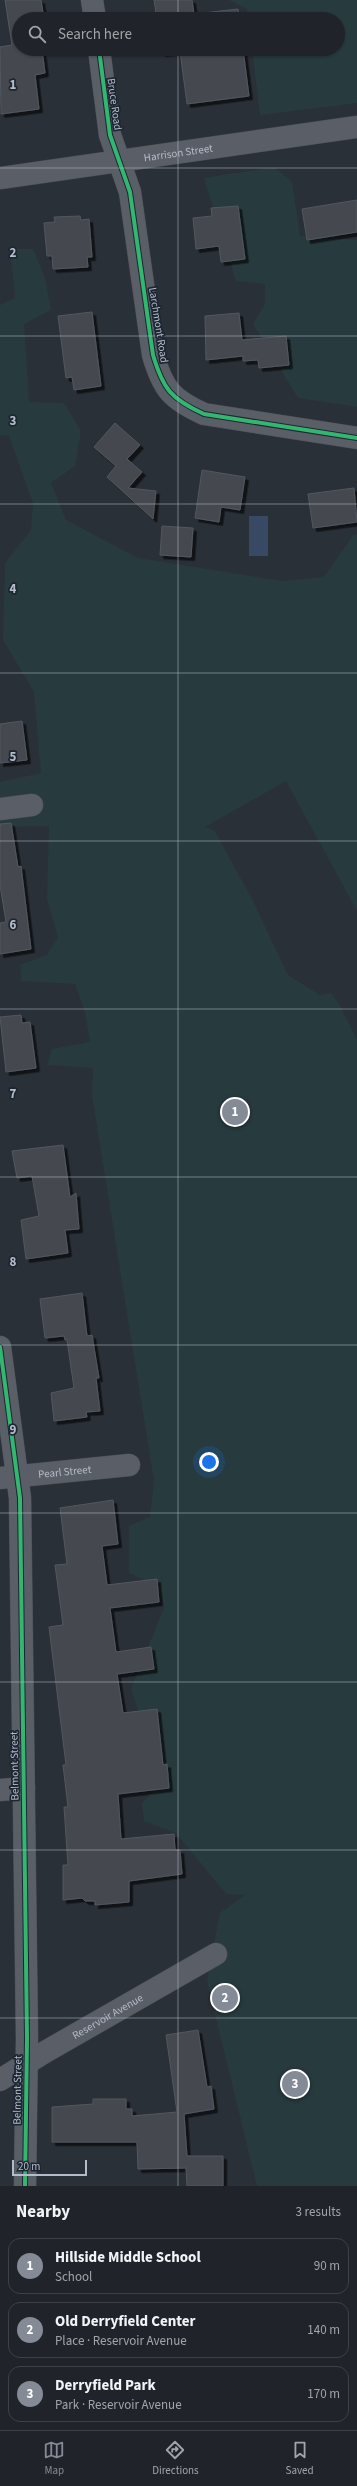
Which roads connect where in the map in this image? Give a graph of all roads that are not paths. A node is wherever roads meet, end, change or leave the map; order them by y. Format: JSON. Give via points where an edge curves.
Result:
{"nodes":[{"id":1,"x":92,"y":0,"type":"edge"},
{"id":2,"x":94,"y":12,"type":"edge"},
{"id":3,"x":100,"y":56,"type":"edge"},
{"id":4,"x":357,"y":127,"type":"edge"},
{"id":5,"x":118,"y":160,"type":"junction"},
{"id":6,"x":0,"y":178,"type":"edge"},
{"id":7,"x":357,"y":438,"type":"edge"},
{"id":8,"x":32,"y":805,"type":"dead end"},
{"id":9,"x":0,"y":809,"type":"edge"},
{"id":10,"x":0,"y":1348,"type":"edge"},
{"id":11,"x":128,"y":1465,"type":"dead end"},
{"id":12,"x":9,"y":1478,"type":"edge"},
{"id":13,"x":24,"y":1788,"type":"junction"},
{"id":14,"x":0,"y":1790,"type":"edge"},
{"id":15,"x":216,"y":1954,"type":"dead end"},
{"id":16,"x":26,"y":2065,"type":"junction"},
{"id":17,"x":0,"y":2080,"type":"edge"},
{"id":18,"x":25,"y":2186,"type":"edge"}],
"edges":[{"from":1,"to":2,"type":"street"},
{"from":3,"to":5,"type":"street","name":"Bruce Road","via":[[110,135]]},
{"from":4,"to":5,"type":"street","name":"Harrison Street"},
{"from":5,"to":6,"type":"street","name":"Harrison Street"},
{"from":5,"to":7,"type":"street","name":"Larchmont Road","via":[[130,192],[153,355],[160,380],[167,391],[182,404],[204,414]]},
{"from":8,"to":9,"type":"street"},
{"from":10,"to":12,"type":"street","name":"Belmont Street"},
{"from":11,"to":12,"type":"street","name":"Pearl Street"},
{"from":12,"to":13,"type":"street","name":"Belmont Street"},
{"from":13,"to":14,"type":"street"},
{"from":13,"to":16,"type":"street","name":"Belmont Street"},
{"from":15,"to":16,"type":"street","name":"Reservoir Avenue","via":[[44,2052]]},
{"from":16,"to":17,"type":"street","name":"Reservoir Avenue"},
{"from":16,"to":18,"type":"street","name":"Belmont Street"}]}
